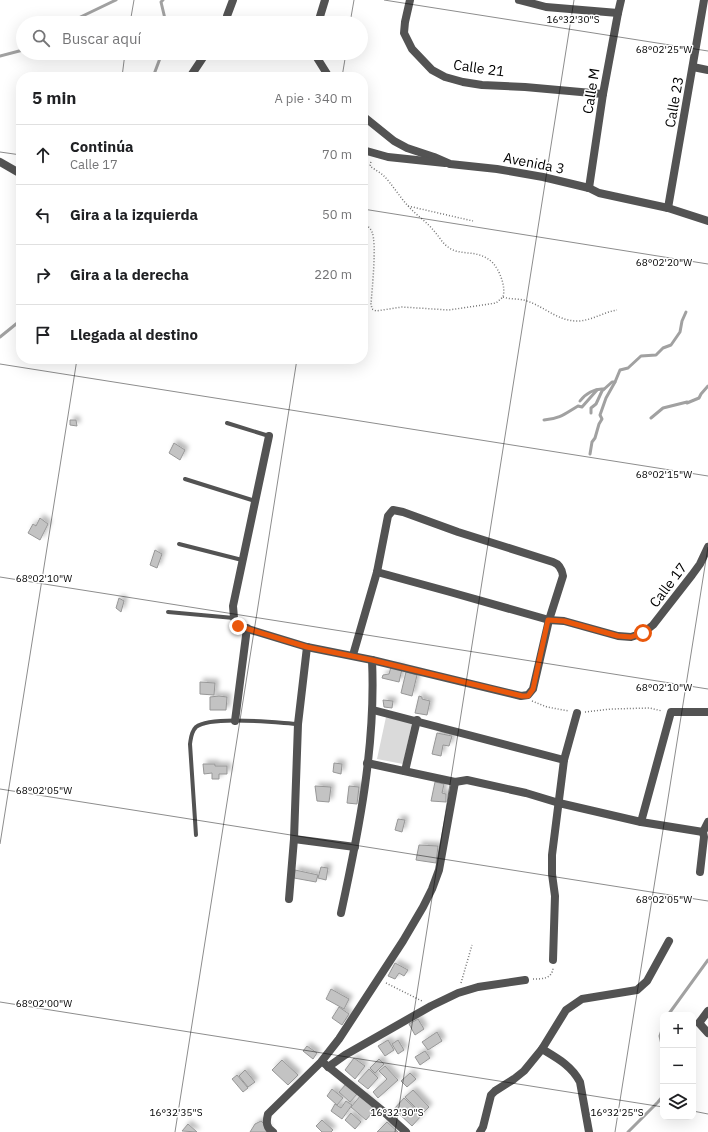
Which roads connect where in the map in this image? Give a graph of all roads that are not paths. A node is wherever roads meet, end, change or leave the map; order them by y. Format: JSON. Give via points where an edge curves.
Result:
{"nodes":[{"id":1,"x":233,"y":0,"type":"edge"},
{"id":2,"x":325,"y":0,"type":"edge"},
{"id":3,"x":410,"y":0,"type":"edge"},
{"id":4,"x":519,"y":0,"type":"edge"},
{"id":5,"x":621,"y":0,"type":"edge"},
{"id":6,"x":704,"y":0,"type":"edge"},
{"id":7,"x":618,"y":13,"type":"junction"},
{"id":8,"x":227,"y":16,"type":"edge"},
{"id":9,"x":320,"y":16,"type":"edge"},
{"id":10,"x":201,"y":60,"type":"edge"},
{"id":11,"x":318,"y":60,"type":"edge"},
{"id":12,"x":693,"y":67,"type":"junction"},
{"id":13,"x":708,"y":70,"type":"edge"},
{"id":14,"x":193,"y":72,"type":"edge"},
{"id":15,"x":326,"y":72,"type":"edge"},
{"id":16,"x":603,"y":94,"type":"junction"},
{"id":17,"x":368,"y":120,"type":"edge"},
{"id":18,"x":368,"y":152,"type":"edge"},
{"id":19,"x":0,"y":162,"type":"edge"},
{"id":20,"x":450,"y":164,"type":"junction"},
{"id":21,"x":16,"y":171,"type":"edge"},
{"id":22,"x":589,"y":188,"type":"junction"},
{"id":23,"x":668,"y":208,"type":"junction"},
{"id":24,"x":708,"y":220,"type":"edge"},
{"id":25,"x":227,"y":423,"type":"dead end"},
{"id":26,"x":269,"y":436,"type":"joint"},
{"id":27,"x":185,"y":479,"type":"dead end"},
{"id":28,"x":255,"y":501,"type":"junction"},
{"id":29,"x":179,"y":544,"type":"dead end"},
{"id":30,"x":708,"y":547,"type":"edge"},
{"id":31,"x":242,"y":560,"type":"junction"},
{"id":32,"x":377,"y":572,"type":"junction"},
{"id":33,"x":168,"y":612,"type":"dead end"},
{"id":34,"x":234,"y":618,"type":"junction"},
{"id":35,"x":548,"y":620,"type":"junction"},
{"id":36,"x":247,"y":628,"type":"junction"},
{"id":37,"x":307,"y":647,"type":"junction"},
{"id":38,"x":353,"y":655,"type":"junction"},
{"id":39,"x":372,"y":660,"type":"junction"},
{"id":40,"x":373,"y":710,"type":"junction"},
{"id":41,"x":708,"y":712,"type":"edge"},
{"id":42,"x":577,"y":713,"type":"road end"},
{"id":43,"x":417,"y":720,"type":"junction"},
{"id":44,"x":235,"y":721,"type":"junction"},
{"id":45,"x":298,"y":724,"type":"junction"},
{"id":46,"x":564,"y":760,"type":"junction"},
{"id":47,"x":368,"y":763,"type":"junction"},
{"id":48,"x":405,"y":771,"type":"junction"},
{"id":49,"x":455,"y":782,"type":"junction"},
{"id":50,"x":559,"y":803,"type":"junction"},
{"id":51,"x":641,"y":822,"type":"junction"},
{"id":52,"x":708,"y":822,"type":"edge"},
{"id":53,"x":702,"y":832,"type":"junction"},
{"id":54,"x":196,"y":835,"type":"dead end"},
{"id":55,"x":294,"y":839,"type":"junction"},
{"id":56,"x":355,"y":847,"type":"junction"},
{"id":57,"x":700,"y":872,"type":"dead end"},
{"id":58,"x":289,"y":899,"type":"dead end"},
{"id":59,"x":342,"y":913,"type":"dead end"},
{"id":60,"x":669,"y":940,"type":"dead end"},
{"id":61,"x":553,"y":960,"type":"road end"},
{"id":62,"x":525,"y":980,"type":"road end"},
{"id":63,"x":708,"y":1011,"type":"edge"},
{"id":64,"x":708,"y":1032,"type":"edge"},
{"id":65,"x":542,"y":1049,"type":"junction"},
{"id":66,"x":321,"y":1062,"type":"junction"},
{"id":67,"x":328,"y":1067,"type":"junction"},
{"id":68,"x":273,"y":1132,"type":"edge"},
{"id":69,"x":406,"y":1132,"type":"edge"},
{"id":70,"x":480,"y":1132,"type":"edge"},
{"id":71,"x":589,"y":1132,"type":"edge"}],
"edges":[{"from":1,"to":8,"type":"street"},
{"from":2,"to":9,"type":"street"},
{"from":3,"to":16,"type":"street","name":"Calle 21","via":[[404,33],[412,49],[432,70],[445,77],[482,85]]},
{"from":4,"to":7,"type":"street","via":[[546,7]]},
{"from":5,"to":7,"type":"street","name":"Calle M"},
{"from":6,"to":12,"type":"street","name":"Calle 23"},
{"from":7,"to":16,"type":"street","name":"Calle M"},
{"from":10,"to":14,"type":"street"},
{"from":11,"to":15,"type":"street"},
{"from":12,"to":13,"type":"street"},
{"from":12,"to":23,"type":"street","name":"Calle 23"},
{"from":16,"to":22,"type":"street","name":"Calle M"},
{"from":17,"to":20,"type":"street","name":"Avenida 3","via":[[407,148]]},
{"from":18,"to":20,"type":"street","via":[[388,157]]},
{"from":19,"to":21,"type":"street"},
{"from":20,"to":22,"type":"street","name":"Avenida 3","via":[[497,168]]},
{"from":22,"to":23,"type":"street","name":"Avenida 3","via":[[599,193]]},
{"from":23,"to":24,"type":"street","name":"Avenida 3"},
{"from":25,"to":26,"type":"lane"},
{"from":26,"to":28,"type":"street"},
{"from":27,"to":28,"type":"lane"},
{"from":28,"to":31,"type":"street"},
{"from":29,"to":31,"type":"lane"},
{"from":30,"to":35,"type":"street","name":"Calle 17","via":[[692,575],[654,625],[643,633],[631,637],[618,636],[564,621]]},
{"from":31,"to":34,"type":"street","via":[[233,606]]},
{"from":32,"to":35,"type":"street","name":"Calle 17"},
{"from":32,"to":35,"type":"street","via":[[388,516],[393,510],[403,512],[556,563],[563,576]]},
{"from":32,"to":38,"type":"street"},
{"from":33,"to":34,"type":"lane"},
{"from":34,"to":36,"type":"street","via":[[238,626]]},
{"from":35,"to":39,"type":"street","via":[[533,689],[528,696]]},
{"from":36,"to":37,"type":"street"},
{"from":36,"to":44,"type":"street"},
{"from":37,"to":38,"type":"street"},
{"from":37,"to":45,"type":"street"},
{"from":38,"to":39,"type":"street"},
{"from":39,"to":40,"type":"street"},
{"from":40,"to":43,"type":"street"},
{"from":40,"to":47,"type":"street"},
{"from":41,"to":51,"type":"street","via":[[671,712]]},
{"from":42,"to":46,"type":"street"},
{"from":43,"to":46,"type":"street"},
{"from":43,"to":48,"type":"street"},
{"from":44,"to":45,"type":"lane"},
{"from":44,"to":54,"type":"lane","via":[[209,722],[197,726],[192,733],[190,744]]},
{"from":45,"to":55,"type":"street"},
{"from":46,"to":50,"type":"street"},
{"from":47,"to":48,"type":"street"},
{"from":47,"to":56,"type":"street"},
{"from":48,"to":49,"type":"street"},
{"from":49,"to":50,"type":"street","via":[[467,780]]},
{"from":49,"to":66,"type":"street","via":[[439,870],[432,889],[404,941]]},
{"from":50,"to":51,"type":"street"},
{"from":50,"to":61,"type":"street","via":[[552,855],[555,896]]},
{"from":51,"to":53,"type":"street"},
{"from":52,"to":53,"type":"street"},
{"from":53,"to":57,"type":"street","via":[[704,837]]},
{"from":55,"to":56,"type":"street"},
{"from":55,"to":58,"type":"street"},
{"from":56,"to":59,"type":"street"},
{"from":60,"to":65,"type":"street","via":[[647,981],[637,990],[582,999],[566,1010]]},
{"from":62,"to":67,"type":"street","via":[[458,993],[431,1006]]},
{"from":63,"to":64,"type":"street","via":[[699,1023]]},
{"from":65,"to":70,"type":"street","via":[[524,1070],[491,1096]]},
{"from":65,"to":71,"type":"street","via":[[566,1064],[577,1075]]},
{"from":66,"to":67,"type":"street"},
{"from":66,"to":68,"type":"street","via":[[268,1114],[266,1123]]},
{"from":67,"to":69,"type":"street"}]}
